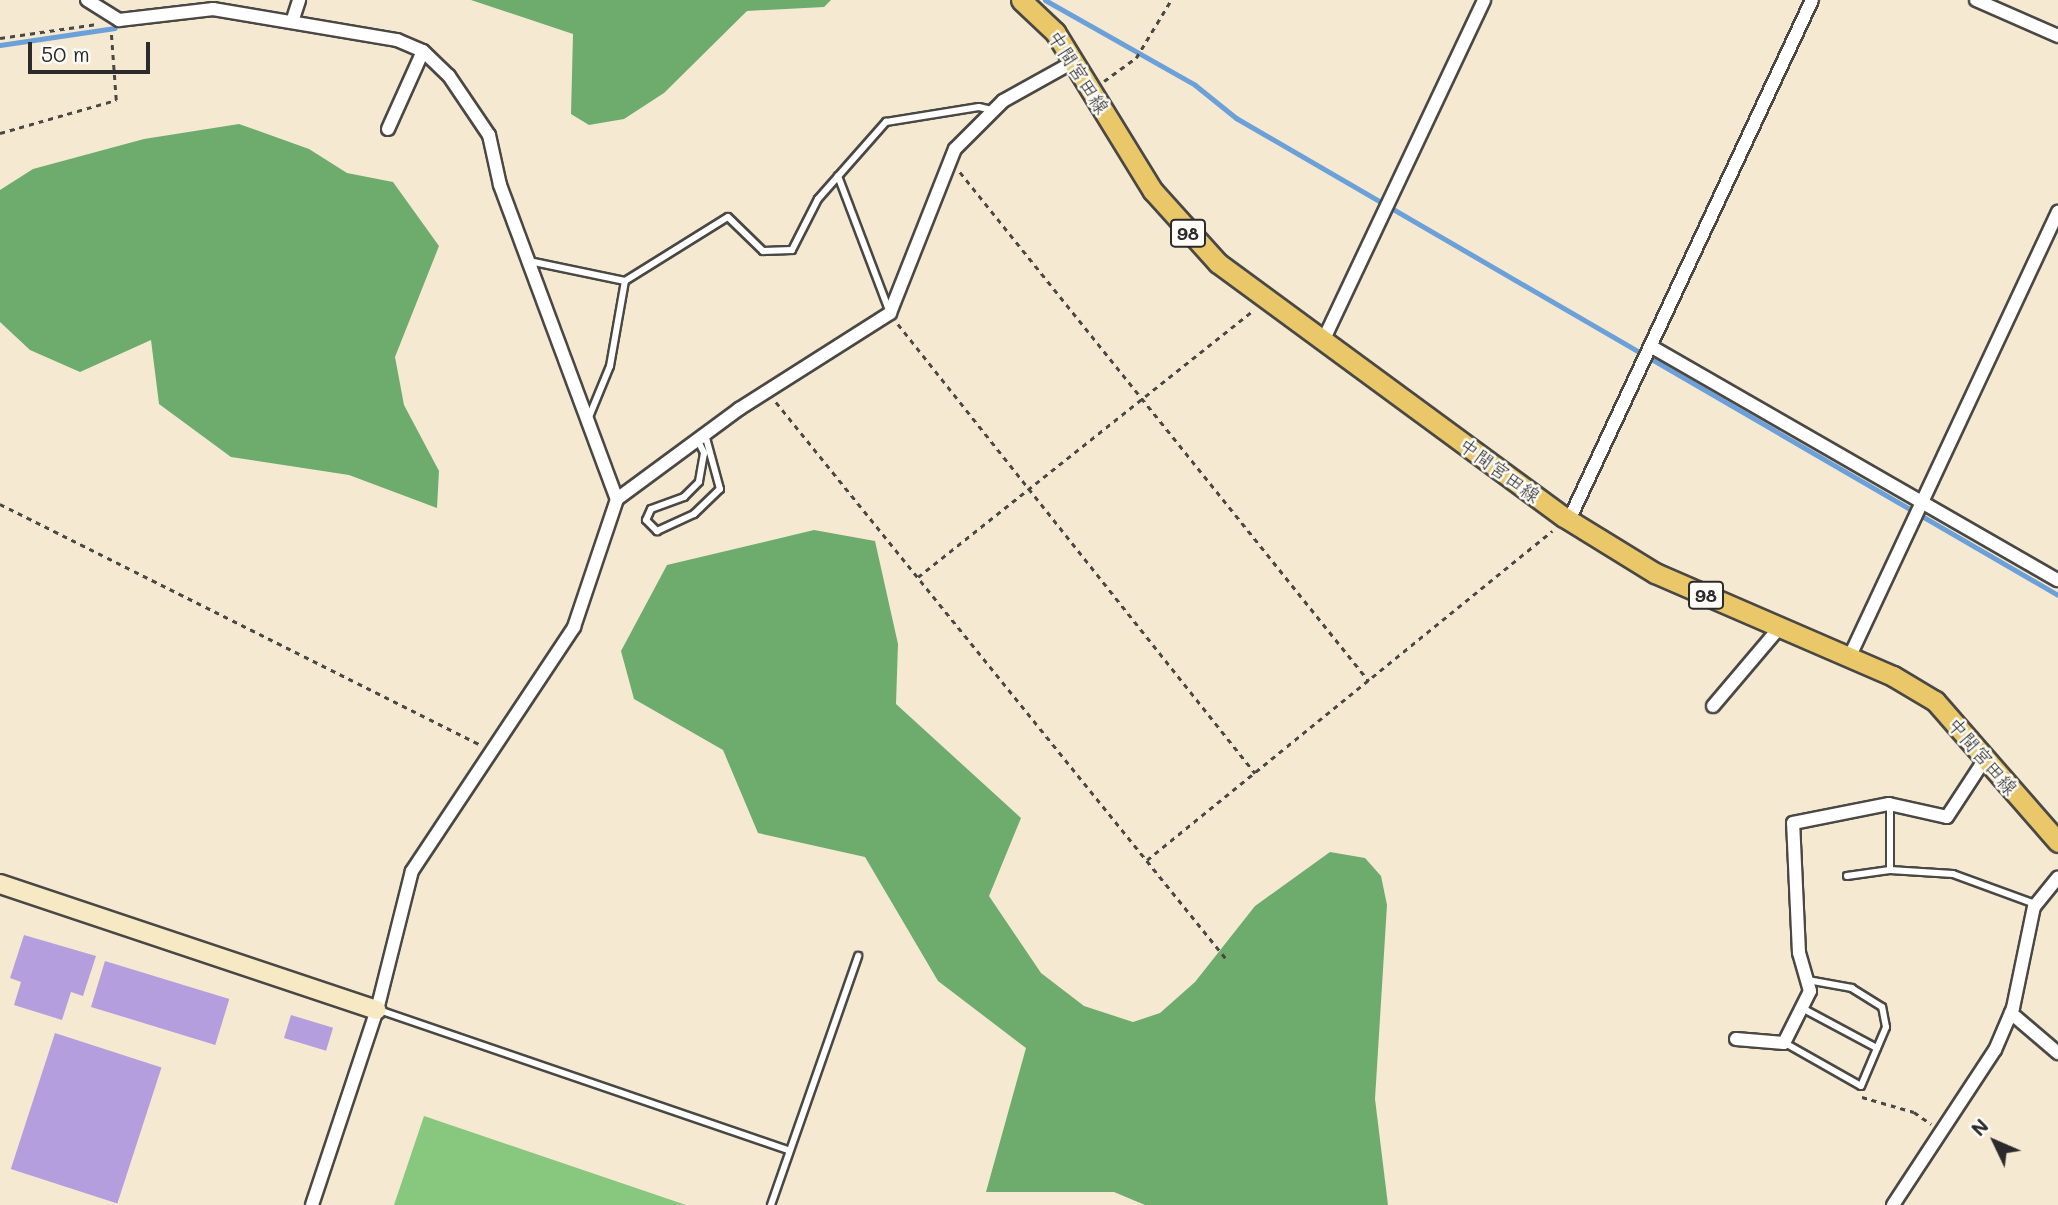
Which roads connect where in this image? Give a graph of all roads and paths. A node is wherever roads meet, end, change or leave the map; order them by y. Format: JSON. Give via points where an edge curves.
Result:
{"nodes":[{"id":1,"x":88,"y":0,"type":"edge"},
{"id":2,"x":223,"y":0,"type":"edge"},
{"id":3,"x":299,"y":0,"type":"edge"},
{"id":4,"x":1021,"y":0,"type":"edge"},
{"id":5,"x":1171,"y":0,"type":"edge"},
{"id":6,"x":1483,"y":0,"type":"edge"},
{"id":7,"x":1812,"y":0,"type":"edge"},
{"id":8,"x":1976,"y":0,"type":"edge"},
{"id":9,"x":230,"y":12,"type":"junction"},
{"id":10,"x":292,"y":22,"type":"junction"},
{"id":11,"x":2058,"y":36,"type":"edge"},
{"id":12,"x":0,"y":38,"type":"edge"},
{"id":13,"x":423,"y":51,"type":"junction"},
{"id":14,"x":1075,"y":61,"type":"junction"},
{"id":15,"x":1092,"y":89,"type":"junction"},
{"id":16,"x":992,"y":110,"type":"junction"},
{"id":17,"x":388,"y":129,"type":"dead end"},
{"id":18,"x":0,"y":133,"type":"edge"},
{"id":19,"x":949,"y":163,"type":"junction"},
{"id":20,"x":838,"y":176,"type":"junction"},
{"id":21,"x":2058,"y":212,"type":"edge"},
{"id":22,"x":529,"y":261,"type":"junction"},
{"id":23,"x":625,"y":281,"type":"junction"},
{"id":24,"x":1265,"y":299,"type":"junction"},
{"id":25,"x":890,"y":313,"type":"junction"},
{"id":26,"x":1323,"y":341,"type":"junction"},
{"id":27,"x":1652,"y":347,"type":"junction"},
{"id":28,"x":768,"y":391,"type":"junction"},
{"id":29,"x":1142,"y":399,"type":"junction"},
{"id":30,"x":588,"y":419,"type":"junction"},
{"id":31,"x":701,"y":437,"type":"junction"},
{"id":32,"x":1028,"y":489,"type":"junction"},
{"id":33,"x":617,"y":499,"type":"junction"},
{"id":34,"x":1922,"y":502,"type":"junction"},
{"id":35,"x":0,"y":504,"type":"edge"},
{"id":36,"x":1567,"y":519,"type":"junction"},
{"id":37,"x":918,"y":577,"type":"junction"},
{"id":38,"x":2058,"y":580,"type":"edge"},
{"id":39,"x":1780,"y":627,"type":"junction"},
{"id":40,"x":1849,"y":658,"type":"junction"},
{"id":41,"x":1368,"y":681,"type":"junction"},
{"id":42,"x":1713,"y":706,"type":"dead end"},
{"id":43,"x":492,"y":750,"type":"junction"},
{"id":44,"x":1985,"y":759,"type":"junction"},
{"id":45,"x":1255,"y":773,"type":"junction"},
{"id":46,"x":1889,"y":804,"type":"junction"},
{"id":47,"x":2058,"y":842,"type":"edge"},
{"id":48,"x":1147,"y":860,"type":"junction"},
{"id":49,"x":1890,"y":870,"type":"junction"},
{"id":50,"x":1847,"y":877,"type":"dead end"},
{"id":51,"x":2058,"y":877,"type":"edge"},
{"id":52,"x":0,"y":884,"type":"edge"},
{"id":53,"x":2036,"y":904,"type":"junction"},
{"id":54,"x":858,"y":956,"type":"dead end"},
{"id":55,"x":1228,"y":961,"type":"dead end"},
{"id":56,"x":1807,"y":980,"type":"junction"},
{"id":57,"x":1802,"y":1008,"type":"junction"},
{"id":58,"x":377,"y":1010,"type":"junction"},
{"id":59,"x":2011,"y":1013,"type":"junction"},
{"id":60,"x":1735,"y":1039,"type":"dead end"},
{"id":61,"x":1784,"y":1043,"type":"junction"},
{"id":62,"x":1877,"y":1048,"type":"junction"},
{"id":63,"x":2058,"y":1053,"type":"edge"},
{"id":64,"x":1861,"y":1086,"type":"junction"},
{"id":65,"x":1938,"y":1130,"type":"junction"},
{"id":66,"x":789,"y":1150,"type":"junction"},
{"id":67,"x":312,"y":1205,"type":"edge"},
{"id":68,"x":771,"y":1205,"type":"edge"},
{"id":69,"x":1893,"y":1205,"type":"edge"}],
"edges":[{"from":1,"to":9,"type":"street","via":[[119,20]]},
{"from":2,"to":9,"type":"street"},
{"from":3,"to":10,"type":"street"},
{"from":4,"to":14,"type":"main road","name":"中間宮田線","number":"98"},
{"from":5,"to":15,"type":"path","via":[[1136,58]]},
{"from":6,"to":26,"type":"street"},
{"from":7,"to":27,"type":"street"},
{"from":8,"to":11,"type":"street"},
{"from":9,"to":10,"type":"street"},
{"from":10,"to":13,"type":"street"},
{"from":12,"to":18,"type":"path","via":[[110,22],[116,100]]},
{"from":13,"to":17,"type":"street"},
{"from":13,"to":22,"type":"street","via":[[449,76],[489,135]]},
{"from":14,"to":15,"type":"main road","name":"中間宮田線","number":"98"},
{"from":14,"to":16,"type":"street"},
{"from":15,"to":24,"type":"main road","name":"中間宮田線","number":"98","via":[[1153,191],[1217,263]]},
{"from":16,"to":19,"type":"street"},
{"from":16,"to":20,"type":"lane","via":[[979,107],[886,122]]},
{"from":19,"to":25,"type":"street"},
{"from":19,"to":29,"type":"path"},
{"from":20,"to":23,"type":"lane","via":[[792,250],[763,251],[728,217]]},
{"from":20,"to":25,"type":"lane"},
{"from":21,"to":34,"type":"street"},
{"from":22,"to":23,"type":"lane"},
{"from":22,"to":30,"type":"street"},
{"from":23,"to":30,"type":"lane","via":[[610,366]]},
{"from":24,"to":26,"type":"main road","name":"中間宮田線","number":"98"},
{"from":24,"to":29,"type":"path"},
{"from":25,"to":28,"type":"street"},
{"from":25,"to":32,"type":"path"},
{"from":26,"to":36,"type":"main road","name":"中間宮田線","number":"98"},
{"from":27,"to":34,"type":"street"},
{"from":27,"to":36,"type":"street"},
{"from":28,"to":31,"type":"street"},
{"from":28,"to":37,"type":"path"},
{"from":29,"to":32,"type":"path"},
{"from":29,"to":41,"type":"path"},
{"from":30,"to":33,"type":"street"},
{"from":31,"to":31,"type":"lane","via":[[720,489],[694,514],[657,531],[646,520],[650,509],[684,497],[699,482],[704,453]]},
{"from":31,"to":33,"type":"street"},
{"from":32,"to":37,"type":"path"},
{"from":32,"to":45,"type":"path"},
{"from":33,"to":43,"type":"street","via":[[574,627]]},
{"from":34,"to":38,"type":"street"},
{"from":34,"to":40,"type":"street"},
{"from":35,"to":43,"type":"path"},
{"from":36,"to":39,"type":"main road","name":"中間宮田線","number":"98","via":[[1655,573]]},
{"from":36,"to":41,"type":"path"},
{"from":37,"to":48,"type":"path"},
{"from":39,"to":40,"type":"main road","name":"中間宮田線","number":"98"},
{"from":39,"to":42,"type":"street"},
{"from":40,"to":44,"type":"main road","name":"中間宮田線","number":"98","via":[[1935,701]]},
{"from":41,"to":45,"type":"path"},
{"from":43,"to":58,"type":"street","via":[[412,872]]},
{"from":44,"to":46,"type":"street","via":[[1947,817]]},
{"from":44,"to":47,"type":"main road","name":"中間宮田線","number":"98"},
{"from":45,"to":48,"type":"path"},
{"from":46,"to":49,"type":"lane"},
{"from":46,"to":56,"type":"street","via":[[1793,824],[1799,953]]},
{"from":48,"to":55,"type":"path"},
{"from":49,"to":50,"type":"lane"},
{"from":49,"to":53,"type":"lane","via":[[1953,874]]},
{"from":51,"to":53,"type":"street"},
{"from":52,"to":58,"type":"street"},
{"from":53,"to":59,"type":"street"},
{"from":54,"to":66,"type":"lane"},
{"from":56,"to":57,"type":"street","via":[[1810,990]]},
{"from":56,"to":62,"type":"lane","via":[[1852,988],[1882,1007],[1886,1027]]},
{"from":57,"to":61,"type":"street"},
{"from":57,"to":62,"type":"lane"},
{"from":58,"to":66,"type":"lane"},
{"from":58,"to":67,"type":"street"},
{"from":59,"to":63,"type":"street"},
{"from":59,"to":65,"type":"street","via":[[1995,1050]]},
{"from":60,"to":61,"type":"street"},
{"from":61,"to":64,"type":"lane"},
{"from":62,"to":64,"type":"lane"},
{"from":64,"to":65,"type":"path","via":[[1862,1099],[1914,1112]]},
{"from":65,"to":69,"type":"street"},
{"from":66,"to":68,"type":"lane"}]}
